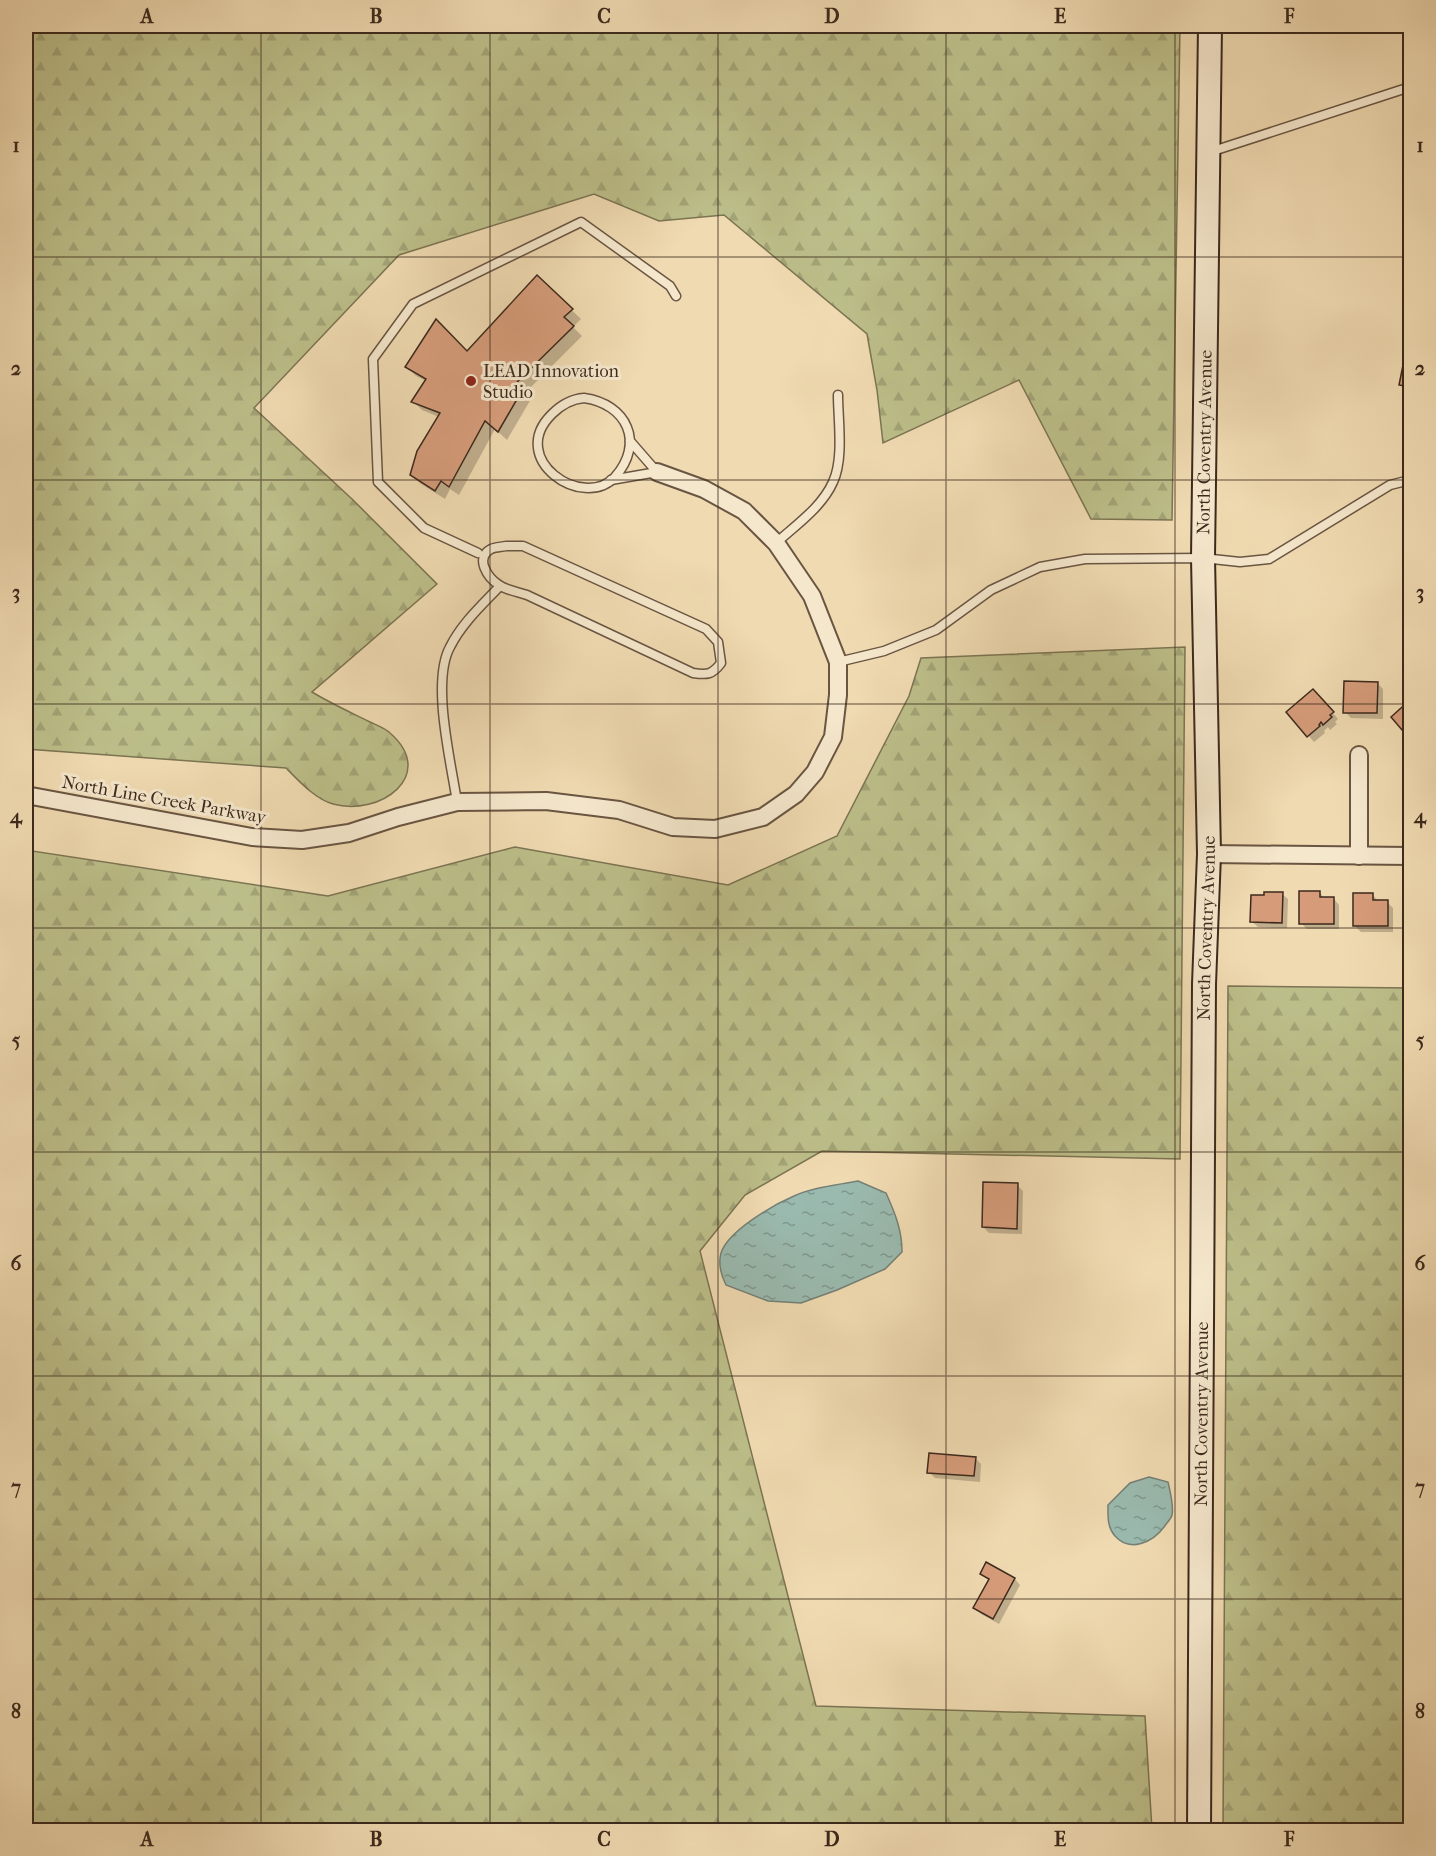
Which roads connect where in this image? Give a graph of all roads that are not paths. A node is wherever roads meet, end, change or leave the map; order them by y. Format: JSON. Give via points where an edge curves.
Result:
{"nodes":[{"id":1,"x":1210,"y":26,"type":"edge"},
{"id":2,"x":1410,"y":87,"type":"edge"},
{"id":3,"x":1210,"y":152,"type":"junction"},
{"id":4,"x":676,"y":296,"type":"dead end"},
{"id":5,"x":838,"y":395,"type":"dead end"},
{"id":6,"x":630,"y":441,"type":"junction"},
{"id":7,"x":657,"y":472,"type":"junction"},
{"id":8,"x":611,"y":480,"type":"junction"},
{"id":9,"x":1410,"y":480,"type":"edge"},
{"id":10,"x":776,"y":543,"type":"junction"},
{"id":11,"x":478,"y":553,"type":"dead end"},
{"id":12,"x":1203,"y":558,"type":"junction"},
{"id":13,"x":500,"y":586,"type":"junction"},
{"id":14,"x":838,"y":662,"type":"junction"},
{"id":15,"x":1359,"y":755,"type":"dead end"},
{"id":16,"x":26,"y":795,"type":"edge"},
{"id":17,"x":458,"y":802,"type":"junction"},
{"id":18,"x":1209,"y":854,"type":"junction"},
{"id":19,"x":1359,"y":856,"type":"junction"},
{"id":20,"x":1410,"y":856,"type":"edge"},
{"id":21,"x":1199,"y":1830,"type":"edge"}],
"edges":[{"from":1,"to":3,"type":"street","name":"North Coventry Avenue"},
{"from":2,"to":3,"type":"lane"},
{"from":3,"to":12,"type":"street","name":"North Coventry Avenue"},
{"from":4,"to":11,"type":"lane","via":[[670,286],[581,222],[413,304],[373,359],[378,482],[424,528]]},
{"from":5,"to":10,"type":"lane","via":[[839,449],[833,482],[818,504]]},
{"from":6,"to":7,"type":"lane"},
{"from":6,"to":8,"type":"lane","via":[[623,467]]},
{"from":6,"to":8,"type":"lane","via":[[619,414],[590,399],[575,399],[559,407],[541,427],[537,444],[547,471],[578,487]]},
{"from":7,"to":8,"type":"lane"},
{"from":7,"to":10,"type":"street","name":"North Line Creek Parkway","via":[[704,489],[744,511]]},
{"from":9,"to":12,"type":"lane","via":[[1390,485],[1269,559],[1240,562]]},
{"from":10,"to":14,"type":"street","name":"North Line Creek Parkway","via":[[812,596]]},
{"from":12,"to":14,"type":"lane","via":[[1085,559],[1040,567],[991,590],[936,630],[884,651]]},
{"from":12,"to":18,"type":"street","name":"North Coventry Avenue"},
{"from":13,"to":13,"type":"lane","via":[[693,673],[707,675],[721,663],[718,642],[706,629],[523,546],[491,549],[484,556],[487,575]]},
{"from":13,"to":17,"type":"lane","via":[[448,648],[441,681]]},
{"from":14,"to":17,"type":"street","name":"North Line Creek Parkway","via":[[833,737],[815,772],[796,794],[763,818],[715,829],[673,827],[619,810],[546,801]]},
{"from":15,"to":19,"type":"street"},
{"from":16,"to":17,"type":"street","name":"North Line Creek Parkway","via":[[252,837],[302,840],[349,833]]},
{"from":18,"to":19,"type":"street"},
{"from":18,"to":21,"type":"street","name":"North Coventry Avenue","via":[[1204,984]]},
{"from":19,"to":20,"type":"street"}]}
